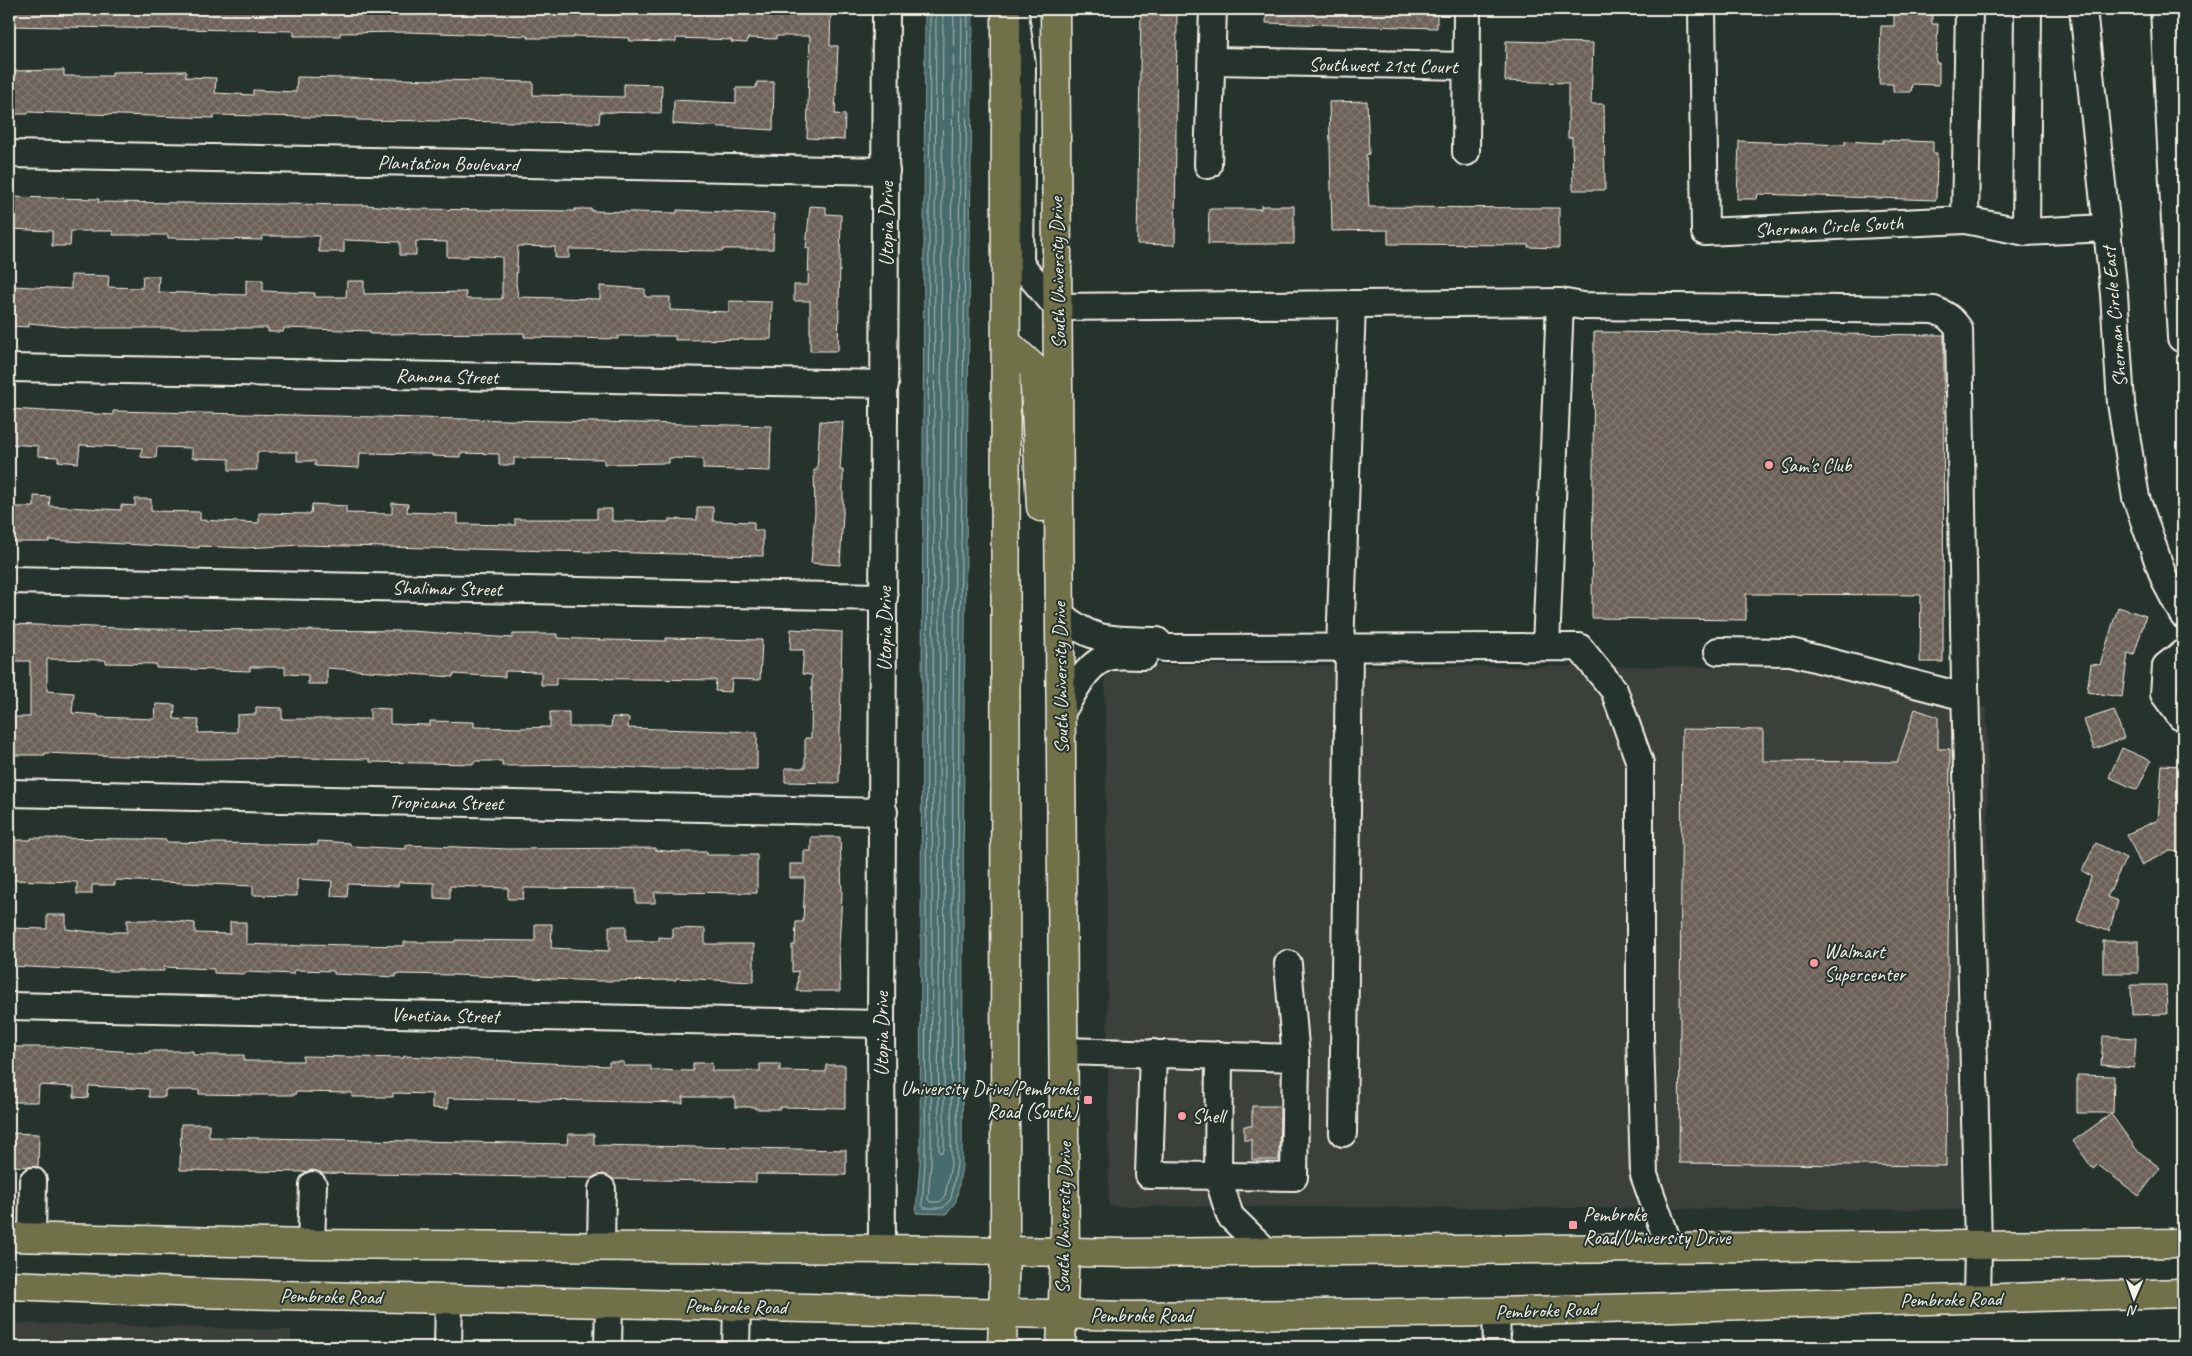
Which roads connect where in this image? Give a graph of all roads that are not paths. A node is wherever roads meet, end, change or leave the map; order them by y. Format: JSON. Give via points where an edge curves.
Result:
{"nodes":[{"id":1,"x":886,"y":9,"type":"edge"},
{"id":2,"x":1006,"y":9,"type":"edge"},
{"id":3,"x":1014,"y":9,"type":"edge"},
{"id":4,"x":1054,"y":9,"type":"edge"},
{"id":5,"x":1213,"y":9,"type":"edge"},
{"id":6,"x":1467,"y":9,"type":"edge"},
{"id":7,"x":1702,"y":9,"type":"edge"},
{"id":8,"x":1969,"y":9,"type":"edge"},
{"id":9,"x":2028,"y":9,"type":"edge"},
{"id":10,"x":2083,"y":9,"type":"edge"},
{"id":11,"x":2164,"y":9,"type":"edge"},
{"id":12,"x":1213,"y":61,"type":"junction"},
{"id":13,"x":1467,"y":66,"type":"junction"},
{"id":14,"x":1466,"y":152,"type":"dead end"},
{"id":15,"x":9,"y":154,"type":"edge"},
{"id":16,"x":1208,"y":165,"type":"dead end"},
{"id":17,"x":886,"y":171,"type":"junction"},
{"id":18,"x":1965,"y":220,"type":"junction"},
{"id":19,"x":2106,"y":228,"type":"junction"},
{"id":20,"x":2026,"y":232,"type":"junction"},
{"id":21,"x":1560,"y":302,"type":"junction"},
{"id":22,"x":1352,"y":304,"type":"junction"},
{"id":23,"x":1057,"y":307,"type":"junction"},
{"id":24,"x":2183,"y":337,"type":"edge"},
{"id":25,"x":1006,"y":342,"type":"junction"},
{"id":26,"x":9,"y":368,"type":"edge"},
{"id":27,"x":885,"y":384,"type":"junction"},
{"id":28,"x":9,"y":580,"type":"edge"},
{"id":29,"x":884,"y":597,"type":"junction"},
{"id":30,"x":1060,"y":614,"type":"junction"},
{"id":31,"x":2183,"y":615,"type":"edge"},
{"id":32,"x":1546,"y":647,"type":"junction"},
{"id":33,"x":1164,"y":648,"type":"junction"},
{"id":34,"x":1345,"y":649,"type":"junction"},
{"id":35,"x":1718,"y":650,"type":"dead end"},
{"id":36,"x":1060,"y":651,"type":"junction"},
{"id":37,"x":2183,"y":653,"type":"edge"},
{"id":38,"x":1965,"y":697,"type":"junction"},
{"id":39,"x":1061,"y":713,"type":"junction"},
{"id":40,"x":2183,"y":717,"type":"edge"},
{"id":41,"x":9,"y":793,"type":"edge"},
{"id":42,"x":884,"y":812,"type":"junction"},
{"id":43,"x":1288,"y":964,"type":"dead end"},
{"id":44,"x":9,"y":1006,"type":"edge"},
{"id":45,"x":881,"y":1024,"type":"junction"},
{"id":46,"x":1064,"y":1051,"type":"junction"},
{"id":47,"x":1153,"y":1053,"type":"junction"},
{"id":48,"x":1219,"y":1055,"type":"junction"},
{"id":49,"x":1296,"y":1058,"type":"junction"},
{"id":50,"x":1344,"y":1133,"type":"dead end"},
{"id":51,"x":1218,"y":1177,"type":"junction"},
{"id":52,"x":33,"y":1181,"type":"dead end"},
{"id":53,"x":314,"y":1185,"type":"dead end"},
{"id":54,"x":602,"y":1189,"type":"dead end"},
{"id":55,"x":20,"y":1238,"type":"edge"},
{"id":56,"x":2183,"y":1243,"type":"edge"},
{"id":57,"x":311,"y":1244,"type":"junction"},
{"id":58,"x":601,"y":1246,"type":"junction"},
{"id":59,"x":1978,"y":1246,"type":"junction"},
{"id":60,"x":1670,"y":1248,"type":"junction"},
{"id":61,"x":882,"y":1249,"type":"junction"},
{"id":62,"x":1006,"y":1251,"type":"junction"},
{"id":63,"x":1065,"y":1252,"type":"junction"},
{"id":64,"x":1267,"y":1252,"type":"junction"},
{"id":65,"x":9,"y":1285,"type":"edge"},
{"id":66,"x":2183,"y":1294,"type":"edge"},
{"id":67,"x":1977,"y":1298,"type":"junction"},
{"id":68,"x":449,"y":1299,"type":"junction"},
{"id":69,"x":609,"y":1303,"type":"junction"},
{"id":70,"x":736,"y":1306,"type":"junction"},
{"id":71,"x":1496,"y":1312,"type":"junction"},
{"id":72,"x":1001,"y":1313,"type":"junction"},
{"id":73,"x":1061,"y":1315,"type":"junction"},
{"id":74,"x":448,"y":1347,"type":"edge"},
{"id":75,"x":608,"y":1347,"type":"edge"},
{"id":76,"x":736,"y":1347,"type":"edge"},
{"id":77,"x":1002,"y":1347,"type":"edge"},
{"id":78,"x":1061,"y":1347,"type":"edge"},
{"id":79,"x":1497,"y":1347,"type":"edge"}],
"edges":[{"from":1,"to":17,"type":"street","name":"Utopia Drive"},
{"from":2,"to":25,"type":"main road"},
{"from":3,"to":23,"type":"street","via":[[1022,65],[1020,264]]},
{"from":4,"to":23,"type":"main road","name":"South University Drive"},
{"from":5,"to":12,"type":"street"},
{"from":6,"to":13,"type":"street"},
{"from":7,"to":18,"type":"street","name":"Sherman Circle South","via":[[1705,232]]},
{"from":8,"to":18,"type":"street"},
{"from":9,"to":20,"type":"street"},
{"from":10,"to":19,"type":"street","name":"Sherman Circle East"},
{"from":11,"to":24,"type":"street"},
{"from":12,"to":13,"type":"street","name":"Southwest 21st Court"},
{"from":12,"to":16,"type":"street"},
{"from":13,"to":14,"type":"street","name":"Southwest 21st Court"},
{"from":15,"to":17,"type":"street","name":"Plantation Boulevard"},
{"from":17,"to":27,"type":"street","name":"Utopia Drive"},
{"from":18,"to":20,"type":"street"},
{"from":19,"to":20,"type":"street"},
{"from":19,"to":31,"type":"street","name":"Sherman Circle East","via":[[2121,404],[2136,498],[2165,581]]},
{"from":21,"to":22,"type":"street"},
{"from":21,"to":32,"type":"street"},
{"from":21,"to":38,"type":"street","via":[[1584,306],[1934,310],[1953,320],[1959,329],[1960,342]]},
{"from":22,"to":23,"type":"street"},
{"from":22,"to":34,"type":"street"},
{"from":23,"to":30,"type":"main road","name":"South University Drive"},
{"from":25,"to":36,"type":"main road","via":[[1034,368],[1048,623]]},
{"from":25,"to":62,"type":"main road"},
{"from":26,"to":27,"type":"street","name":"Ramona Street"},
{"from":27,"to":29,"type":"street","name":"Utopia Drive"},
{"from":28,"to":29,"type":"street","name":"Shalimar Street"},
{"from":29,"to":42,"type":"street","name":"Utopia Drive"},
{"from":30,"to":33,"type":"street","via":[[1087,634],[1112,639],[1156,640]]},
{"from":30,"to":36,"type":"main road","name":"South University Drive"},
{"from":32,"to":34,"type":"street"},
{"from":32,"to":60,"type":"street","via":[[1579,647],[1608,682],[1614,690],[1640,763],[1640,1037],[1644,1174]]},
{"from":33,"to":34,"type":"street"},
{"from":33,"to":39,"type":"street","via":[[1155,656],[1113,656],[1102,660],[1085,674]]},
{"from":34,"to":50,"type":"street"},
{"from":35,"to":38,"type":"street","via":[[1791,652]]},
{"from":36,"to":39,"type":"main road","name":"South University Drive"},
{"from":37,"to":40,"type":"street","via":[[2166,666],[2164,694]]},
{"from":38,"to":59,"type":"street"},
{"from":39,"to":46,"type":"main road","name":"South University Drive"},
{"from":41,"to":42,"type":"street","name":"Tropicana Street"},
{"from":42,"to":45,"type":"street","name":"Utopia Drive"},
{"from":43,"to":49,"type":"street"},
{"from":44,"to":45,"type":"street","name":"Venetian Street"},
{"from":45,"to":61,"type":"street","name":"Utopia Drive"},
{"from":46,"to":47,"type":"street"},
{"from":46,"to":63,"type":"main road","name":"South University Drive"},
{"from":47,"to":48,"type":"street"},
{"from":47,"to":51,"type":"street","via":[[1149,1175]]},
{"from":48,"to":49,"type":"street"},
{"from":48,"to":51,"type":"street"},
{"from":49,"to":51,"type":"street","via":[[1294,1176]]},
{"from":51,"to":64,"type":"street","via":[[1230,1216]]},
{"from":52,"to":55,"type":"street"},
{"from":53,"to":57,"type":"street"},
{"from":54,"to":58,"type":"street"},
{"from":55,"to":57,"type":"main road"},
{"from":56,"to":59,"type":"main road"},
{"from":57,"to":58,"type":"main road"},
{"from":58,"to":61,"type":"main road"},
{"from":59,"to":60,"type":"main road"},
{"from":59,"to":67,"type":"street"},
{"from":60,"to":64,"type":"main road"},
{"from":61,"to":62,"type":"main road"},
{"from":62,"to":63,"type":"main road"},
{"from":62,"to":72,"type":"main road"},
{"from":63,"to":64,"type":"main road"},
{"from":63,"to":73,"type":"main road","name":"South University Drive"},
{"from":65,"to":68,"type":"main road","name":"Pembroke Road"},
{"from":66,"to":67,"type":"main road","name":"Pembroke Road"},
{"from":67,"to":71,"type":"main road","name":"Pembroke Road"},
{"from":68,"to":69,"type":"main road","name":"Pembroke Road"},
{"from":68,"to":74,"type":"street"},
{"from":69,"to":70,"type":"main road","name":"Pembroke Road"},
{"from":69,"to":75,"type":"street"},
{"from":70,"to":72,"type":"main road","name":"Pembroke Road"},
{"from":70,"to":76,"type":"street"},
{"from":71,"to":73,"type":"main road","name":"Pembroke Road"},
{"from":71,"to":79,"type":"street"},
{"from":72,"to":73,"type":"main road","name":"Pembroke Road"},
{"from":72,"to":77,"type":"main road"},
{"from":73,"to":78,"type":"main road","name":"South University Drive"}]}
